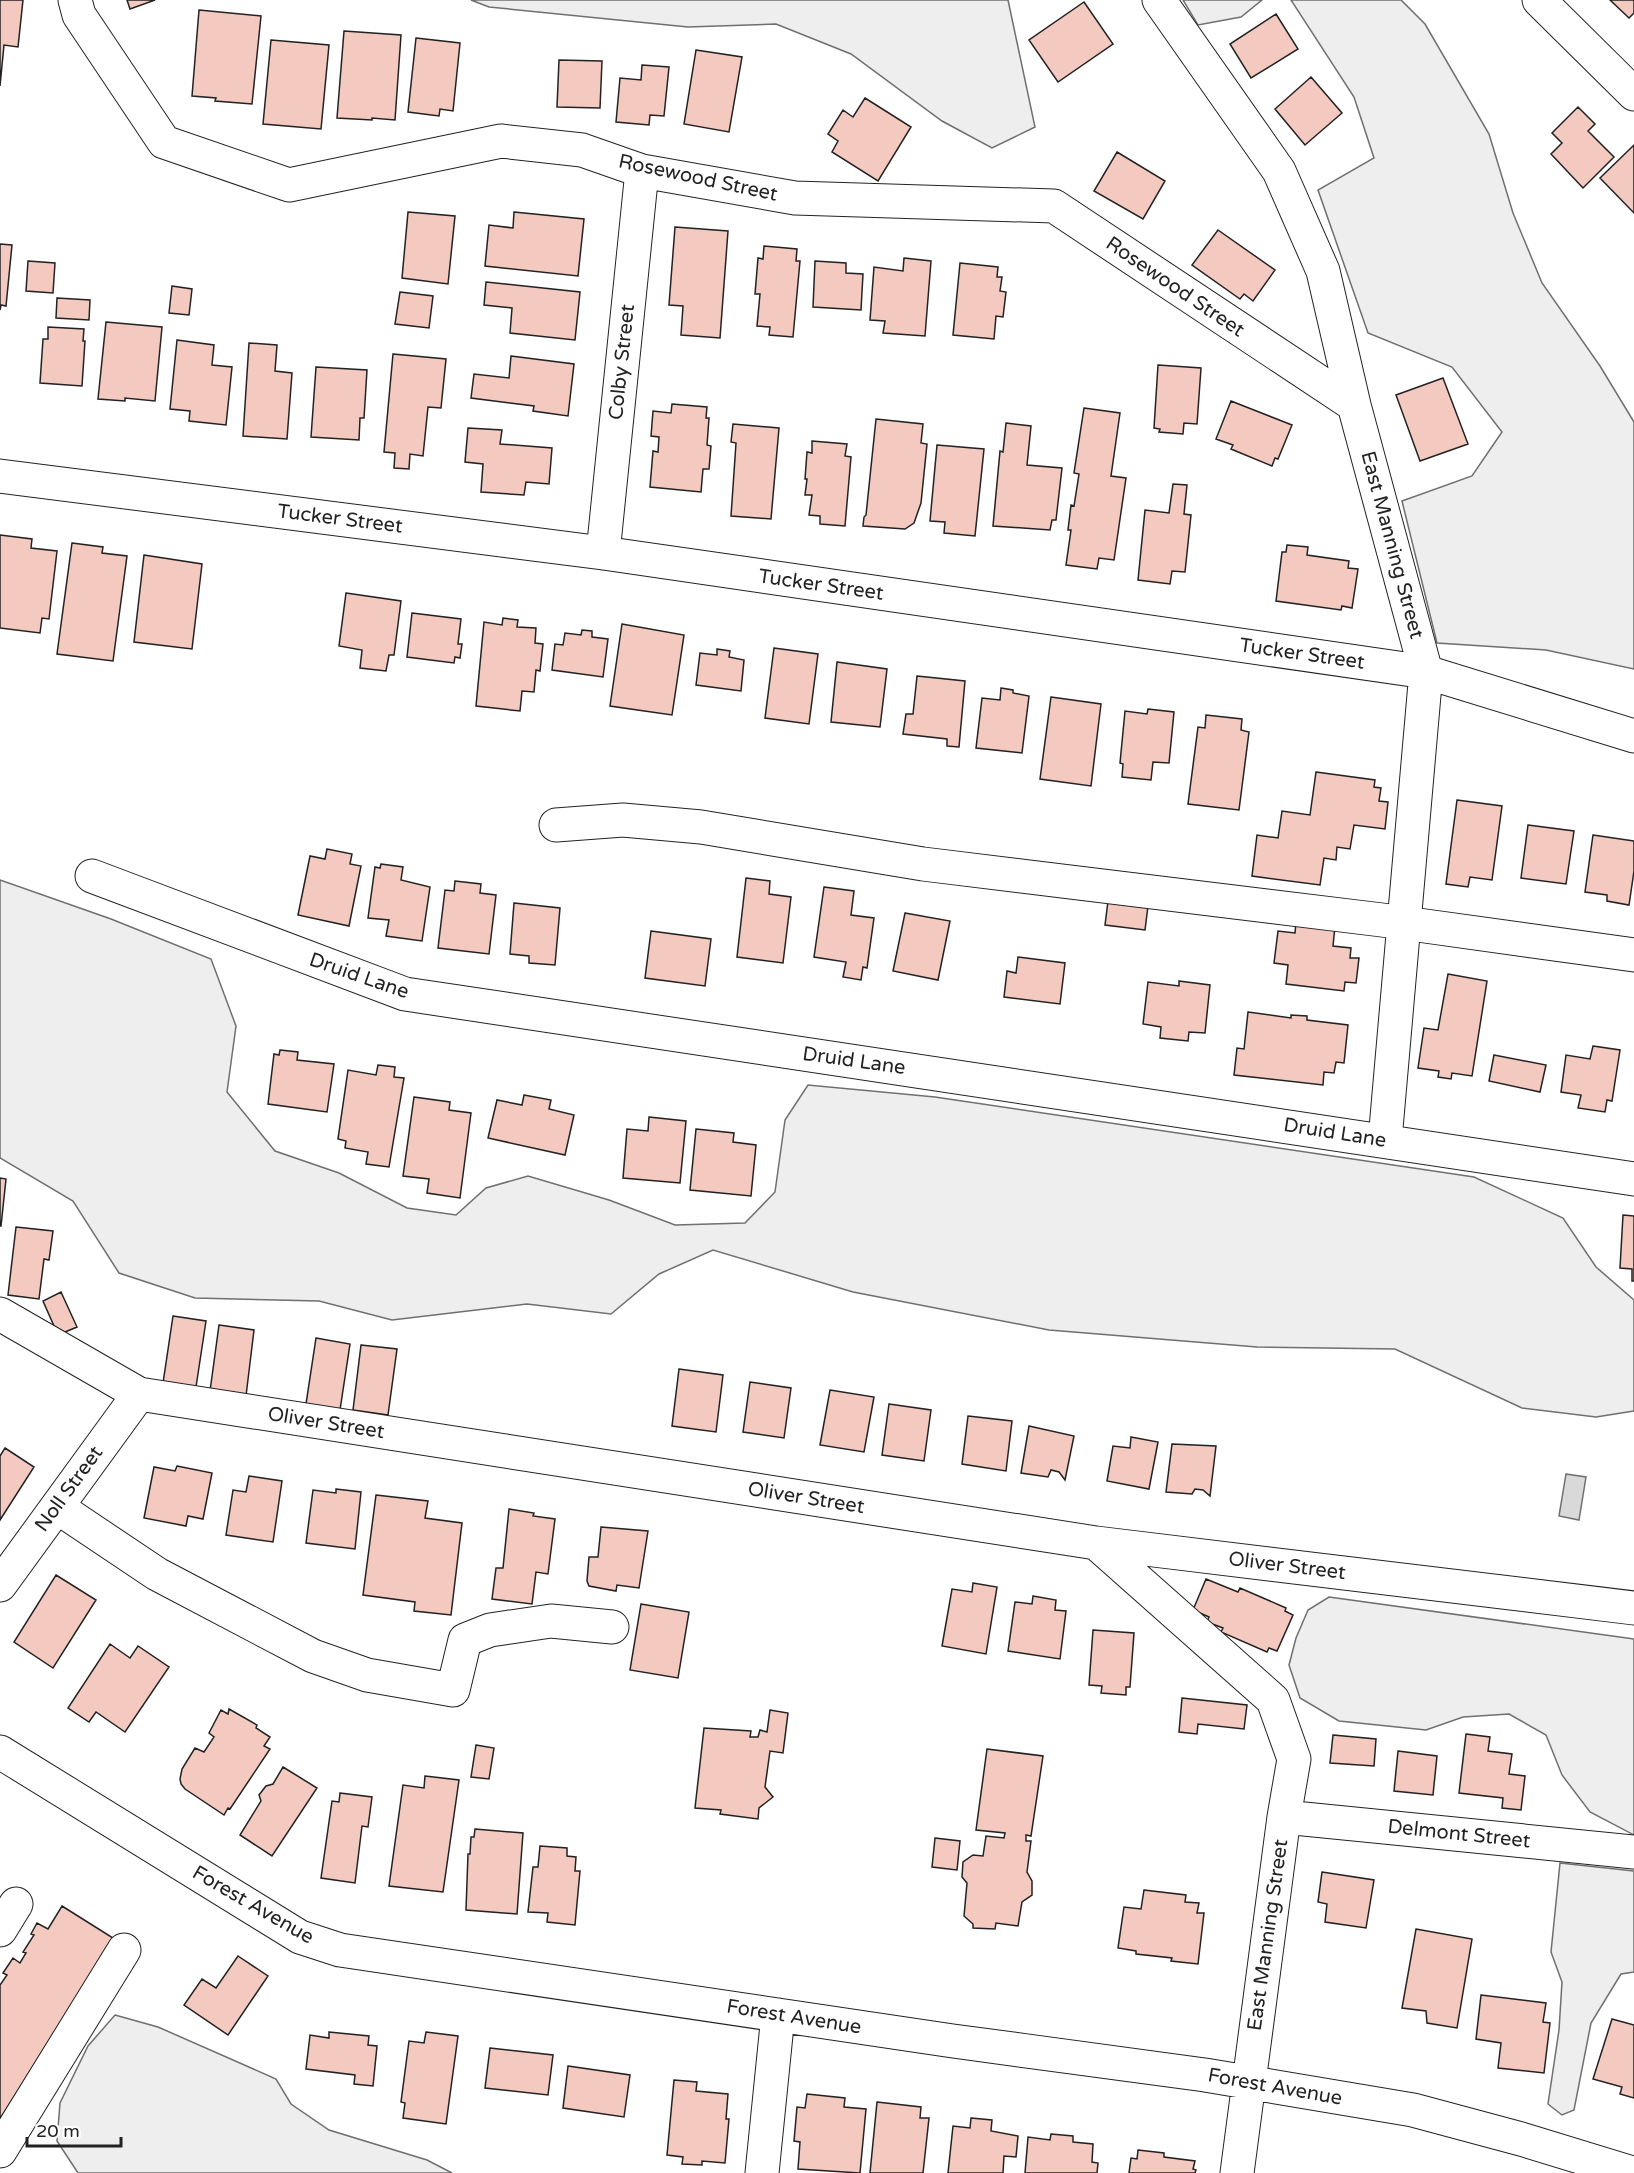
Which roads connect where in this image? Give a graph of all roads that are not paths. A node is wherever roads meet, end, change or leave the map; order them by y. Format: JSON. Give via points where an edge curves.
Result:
{"nodes":[{"id":1,"x":75,"y":0,"type":"edge"},
{"id":2,"x":1159,"y":0,"type":"edge"},
{"id":3,"x":1539,"y":0,"type":"edge"},
{"id":4,"x":1634,"y":94,"type":"edge"},
{"id":5,"x":642,"y":171,"type":"junction"},
{"id":6,"x":1354,"y":405,"type":"junction"},
{"id":7,"x":0,"y":476,"type":"edge"},
{"id":8,"x":603,"y":554,"type":"junction"},
{"id":9,"x":1426,"y":672,"type":"junction"},
{"id":10,"x":1634,"y":736,"type":"edge"},
{"id":11,"x":556,"y":825,"type":"dead end"},
{"id":12,"x":92,"y":876,"type":"dead end"},
{"id":13,"x":1404,"y":924,"type":"junction"},
{"id":14,"x":1634,"y":955,"type":"edge"},
{"id":15,"x":1385,"y":1140,"type":"junction"},
{"id":16,"x":1634,"y":1179,"type":"edge"},
{"id":17,"x":0,"y":1314,"type":"edge"},
{"id":18,"x":139,"y":1394,"type":"junction"},
{"id":19,"x":57,"y":1507,"type":"junction"},
{"id":20,"x":1096,"y":1543,"type":"junction"},
{"id":21,"x":0,"y":1585,"type":"edge"},
{"id":22,"x":1634,"y":1608,"type":"edge"},
{"id":23,"x":612,"y":1626,"type":"dead end"},
{"id":24,"x":0,"y":1752,"type":"edge"},
{"id":25,"x":1284,"y":1817,"type":"junction"},
{"id":26,"x":1634,"y":1852,"type":"edge"},
{"id":27,"x":124,"y":1950,"type":"dead end"},
{"id":28,"x":778,"y":2015,"type":"junction"},
{"id":29,"x":1248,"y":2082,"type":"junction"},
{"id":30,"x":0,"y":2151,"type":"edge"},
{"id":31,"x":762,"y":2173,"type":"edge"},
{"id":32,"x":1237,"y":2173,"type":"edge"},
{"id":33,"x":1632,"y":2173,"type":"edge"}],
"edges":[{"from":1,"to":5,"type":"street","name":"Rosewood Street","via":[[79,15],[164,142],[289,185],[501,141],[582,150]]},
{"from":2,"to":6,"type":"street","name":"East Manning Street","via":[[1279,171],[1323,271]]},
{"from":3,"to":4,"type":"street"},
{"from":5,"to":6,"type":"street","name":"Rosewood Street","via":[[795,198],[1054,206]]},
{"from":5,"to":8,"type":"street","name":"Colby Street"},
{"from":6,"to":9,"type":"street","name":"East Manning Street"},
{"from":7,"to":8,"type":"street","name":"Tucker Street"},
{"from":8,"to":9,"type":"street","name":"Tucker Street"},
{"from":9,"to":10,"type":"street","name":"Tucker Street"},
{"from":9,"to":13,"type":"street","name":"East Manning Street"},
{"from":11,"to":13,"type":"street","via":[[623,820],[701,827],[923,864]]},
{"from":12,"to":15,"type":"street","name":"Druid Lane","via":[[405,994]]},
{"from":13,"to":14,"type":"street"},
{"from":13,"to":15,"type":"street","name":"East Manning Street"},
{"from":15,"to":16,"type":"street","name":"Druid Lane"},
{"from":17,"to":18,"type":"street","name":"Oliver Street"},
{"from":18,"to":19,"type":"street","name":"Noll Street"},
{"from":18,"to":20,"type":"street","name":"Oliver Street"},
{"from":19,"to":21,"type":"street","name":"Noll Street"},
{"from":19,"to":23,"type":"street","via":[[157,1574],[313,1656],[367,1675],[453,1690],[465,1640],[490,1630],[551,1621]]},
{"from":20,"to":22,"type":"street","name":"Oliver Street"},
{"from":20,"to":25,"type":"street","name":"East Manning Street","via":[[1273,1700],[1294,1759]]},
{"from":24,"to":28,"type":"street","name":"Forest Avenue","via":[[300,1937],[340,1950]]},
{"from":25,"to":26,"type":"street","name":"Delmont Street"},
{"from":25,"to":29,"type":"street","name":"East Manning Street"},
{"from":27,"to":30,"type":"street"},
{"from":28,"to":29,"type":"street","name":"Forest Avenue"},
{"from":28,"to":31,"type":"street"},
{"from":29,"to":32,"type":"street","name":"East Manning Street"},
{"from":29,"to":33,"type":"street","name":"Forest Avenue","via":[[1413,2110]]}]}
